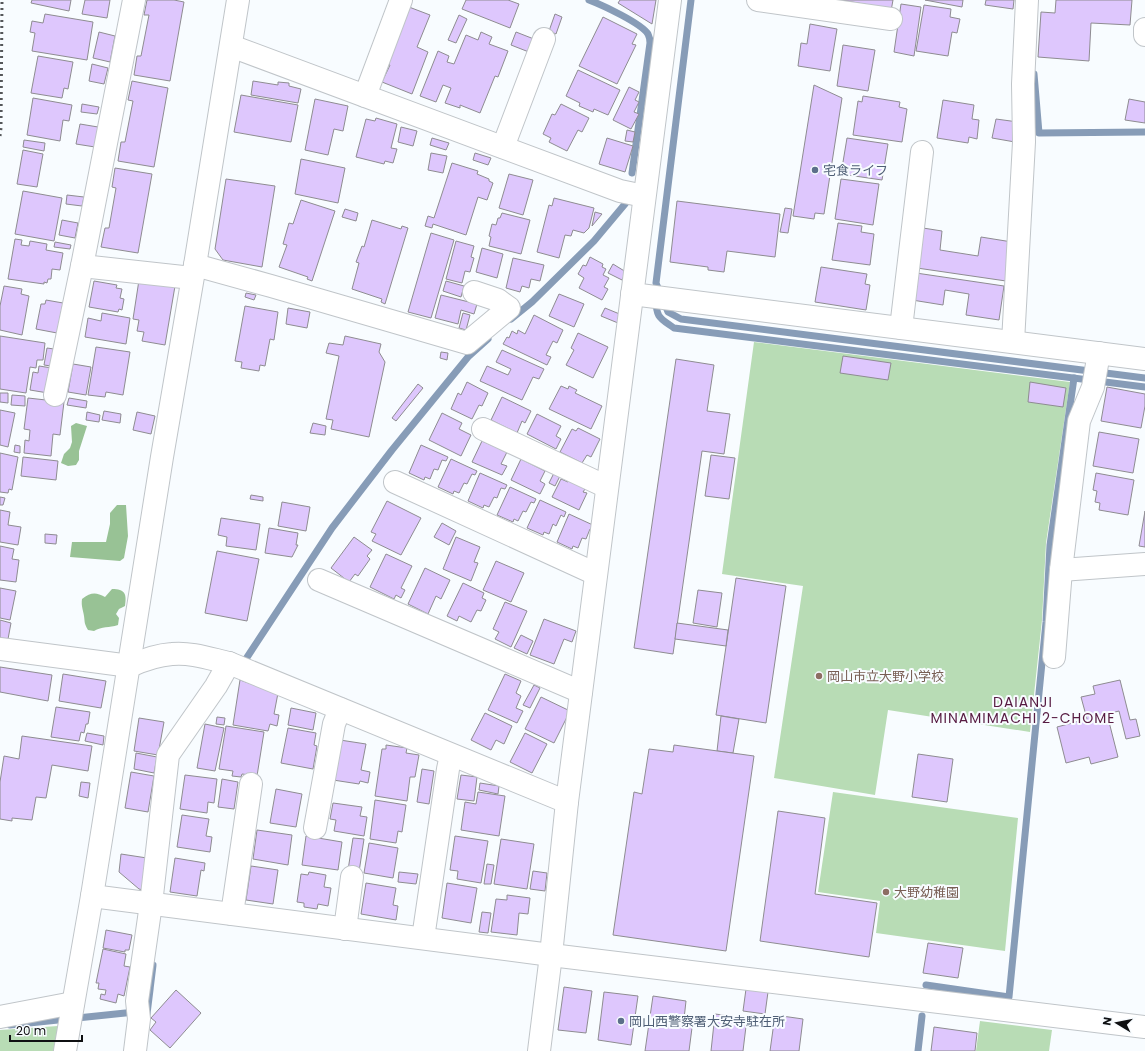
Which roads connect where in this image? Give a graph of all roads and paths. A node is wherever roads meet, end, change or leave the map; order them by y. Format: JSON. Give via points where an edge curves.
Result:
{"nodes":[{"id":1,"x":134,"y":0,"type":"edge"},
{"id":2,"x":238,"y":0,"type":"edge"},
{"id":3,"x":401,"y":0,"type":"edge"},
{"id":4,"x":670,"y":0,"type":"edge"},
{"id":5,"x":758,"y":0,"type":"edge"},
{"id":6,"x":1027,"y":0,"type":"edge"},
{"id":7,"x":891,"y":19,"type":"dead end"},
{"id":8,"x":1145,"y":29,"type":"edge"},
{"id":9,"x":1145,"y":35,"type":"edge"},
{"id":10,"x":544,"y":39,"type":"dead end"},
{"id":11,"x":231,"y":46,"type":"junction"},
{"id":12,"x":365,"y":96,"type":"junction"},
{"id":13,"x":504,"y":147,"type":"junction"},
{"id":14,"x":922,"y":152,"type":"dead end"},
{"id":15,"x":644,"y":196,"type":"junction"},
{"id":16,"x":82,"y":266,"type":"junction"},
{"id":17,"x":194,"y":272,"type":"junction"},
{"id":18,"x":474,"y":292,"type":"dead end"},
{"id":19,"x":639,"y":295,"type":"junction"},
{"id":20,"x":900,"y":328,"type":"junction"},
{"id":21,"x":1014,"y":342,"type":"junction"},
{"id":22,"x":1098,"y":358,"type":"junction"},
{"id":23,"x":1145,"y":359,"type":"edge"},
{"id":24,"x":55,"y":395,"type":"dead end"},
{"id":25,"x":483,"y":429,"type":"dead end"},
{"id":26,"x":395,"y":482,"type":"dead end"},
{"id":27,"x":607,"y":486,"type":"junction"},
{"id":28,"x":1145,"y":564,"type":"edge"},
{"id":29,"x":1061,"y":570,"type":"junction"},
{"id":30,"x":596,"y":574,"type":"junction"},
{"id":31,"x":319,"y":580,"type":"dead end"},
{"id":32,"x":0,"y":649,"type":"edge"},
{"id":33,"x":1054,"y":657,"type":"dead end"},
{"id":34,"x":130,"y":666,"type":"junction"},
{"id":35,"x":231,"y":669,"type":"junction"},
{"id":36,"x":581,"y":692,"type":"junction"},
{"id":37,"x":340,"y":709,"type":"junction"},
{"id":38,"x":451,"y":755,"type":"junction"},
{"id":39,"x":251,"y":784,"type":"dead end"},
{"id":40,"x":567,"y":802,"type":"junction"},
{"id":41,"x":315,"y":828,"type":"dead end"},
{"id":42,"x":352,"y":878,"type":"dead end"},
{"id":43,"x":92,"y":896,"type":"junction"},
{"id":44,"x":151,"y":904,"type":"junction"},
{"id":45,"x":232,"y":914,"type":"junction"},
{"id":46,"x":345,"y":929,"type":"junction"},
{"id":47,"x":423,"y":938,"type":"junction"},
{"id":48,"x":551,"y":955,"type":"junction"},
{"id":49,"x":71,"y":1014,"type":"junction"},
{"id":50,"x":0,"y":1017,"type":"edge"},
{"id":51,"x":1145,"y":1027,"type":"edge"},
{"id":52,"x":65,"y":1051,"type":"edge"},
{"id":53,"x":136,"y":1051,"type":"edge"},
{"id":54,"x":539,"y":1051,"type":"edge"}],
"edges":[{"from":1,"to":16,"type":"street"},
{"from":2,"to":11,"type":"street"},
{"from":3,"to":12,"type":"street"},
{"from":4,"to":15,"type":"street"},
{"from":5,"to":7,"type":"street"},
{"from":6,"to":21,"type":"street","via":[[1023,84],[1024,142]]},
{"from":8,"to":9,"type":"street"},
{"from":10,"to":13,"type":"street"},
{"from":11,"to":12,"type":"street"},
{"from":11,"to":17,"type":"street"},
{"from":12,"to":13,"type":"street"},
{"from":13,"to":15,"type":"street","via":[[620,191]]},
{"from":14,"to":20,"type":"street"},
{"from":15,"to":19,"type":"street"},
{"from":16,"to":17,"type":"street"},
{"from":16,"to":24,"type":"street"},
{"from":17,"to":18,"type":"street","via":[[271,286],[467,343],[509,308],[498,300]]},
{"from":17,"to":34,"type":"street"},
{"from":19,"to":20,"type":"street"},
{"from":19,"to":27,"type":"street"},
{"from":20,"to":21,"type":"street"},
{"from":21,"to":22,"type":"street"},
{"from":22,"to":23,"type":"street"},
{"from":22,"to":29,"type":"street","via":[[1093,387],[1079,421]]},
{"from":25,"to":27,"type":"street"},
{"from":26,"to":30,"type":"street"},
{"from":27,"to":30,"type":"street"},
{"from":28,"to":29,"type":"street"},
{"from":29,"to":33,"type":"street"},
{"from":30,"to":36,"type":"street"},
{"from":31,"to":36,"type":"street"},
{"from":32,"to":34,"type":"street"},
{"from":34,"to":35,"type":"street","via":[[146,659],[173,654],[196,655]]},
{"from":34,"to":43,"type":"street"},
{"from":35,"to":37,"type":"street"},
{"from":35,"to":44,"type":"street","via":[[168,755]]},
{"from":36,"to":40,"type":"street"},
{"from":37,"to":38,"type":"street"},
{"from":37,"to":41,"type":"street","via":[[334,724]]},
{"from":38,"to":40,"type":"street"},
{"from":38,"to":47,"type":"street"},
{"from":39,"to":45,"type":"street"},
{"from":40,"to":48,"type":"street"},
{"from":42,"to":46,"type":"street"},
{"from":43,"to":44,"type":"street"},
{"from":43,"to":49,"type":"street"},
{"from":44,"to":45,"type":"street"},
{"from":44,"to":53,"type":"street","via":[[138,1010]]},
{"from":45,"to":46,"type":"street"},
{"from":46,"to":47,"type":"street"},
{"from":47,"to":48,"type":"street"},
{"from":48,"to":51,"type":"street"},
{"from":48,"to":54,"type":"street"},
{"from":49,"to":50,"type":"street"},
{"from":49,"to":52,"type":"street"}]}
